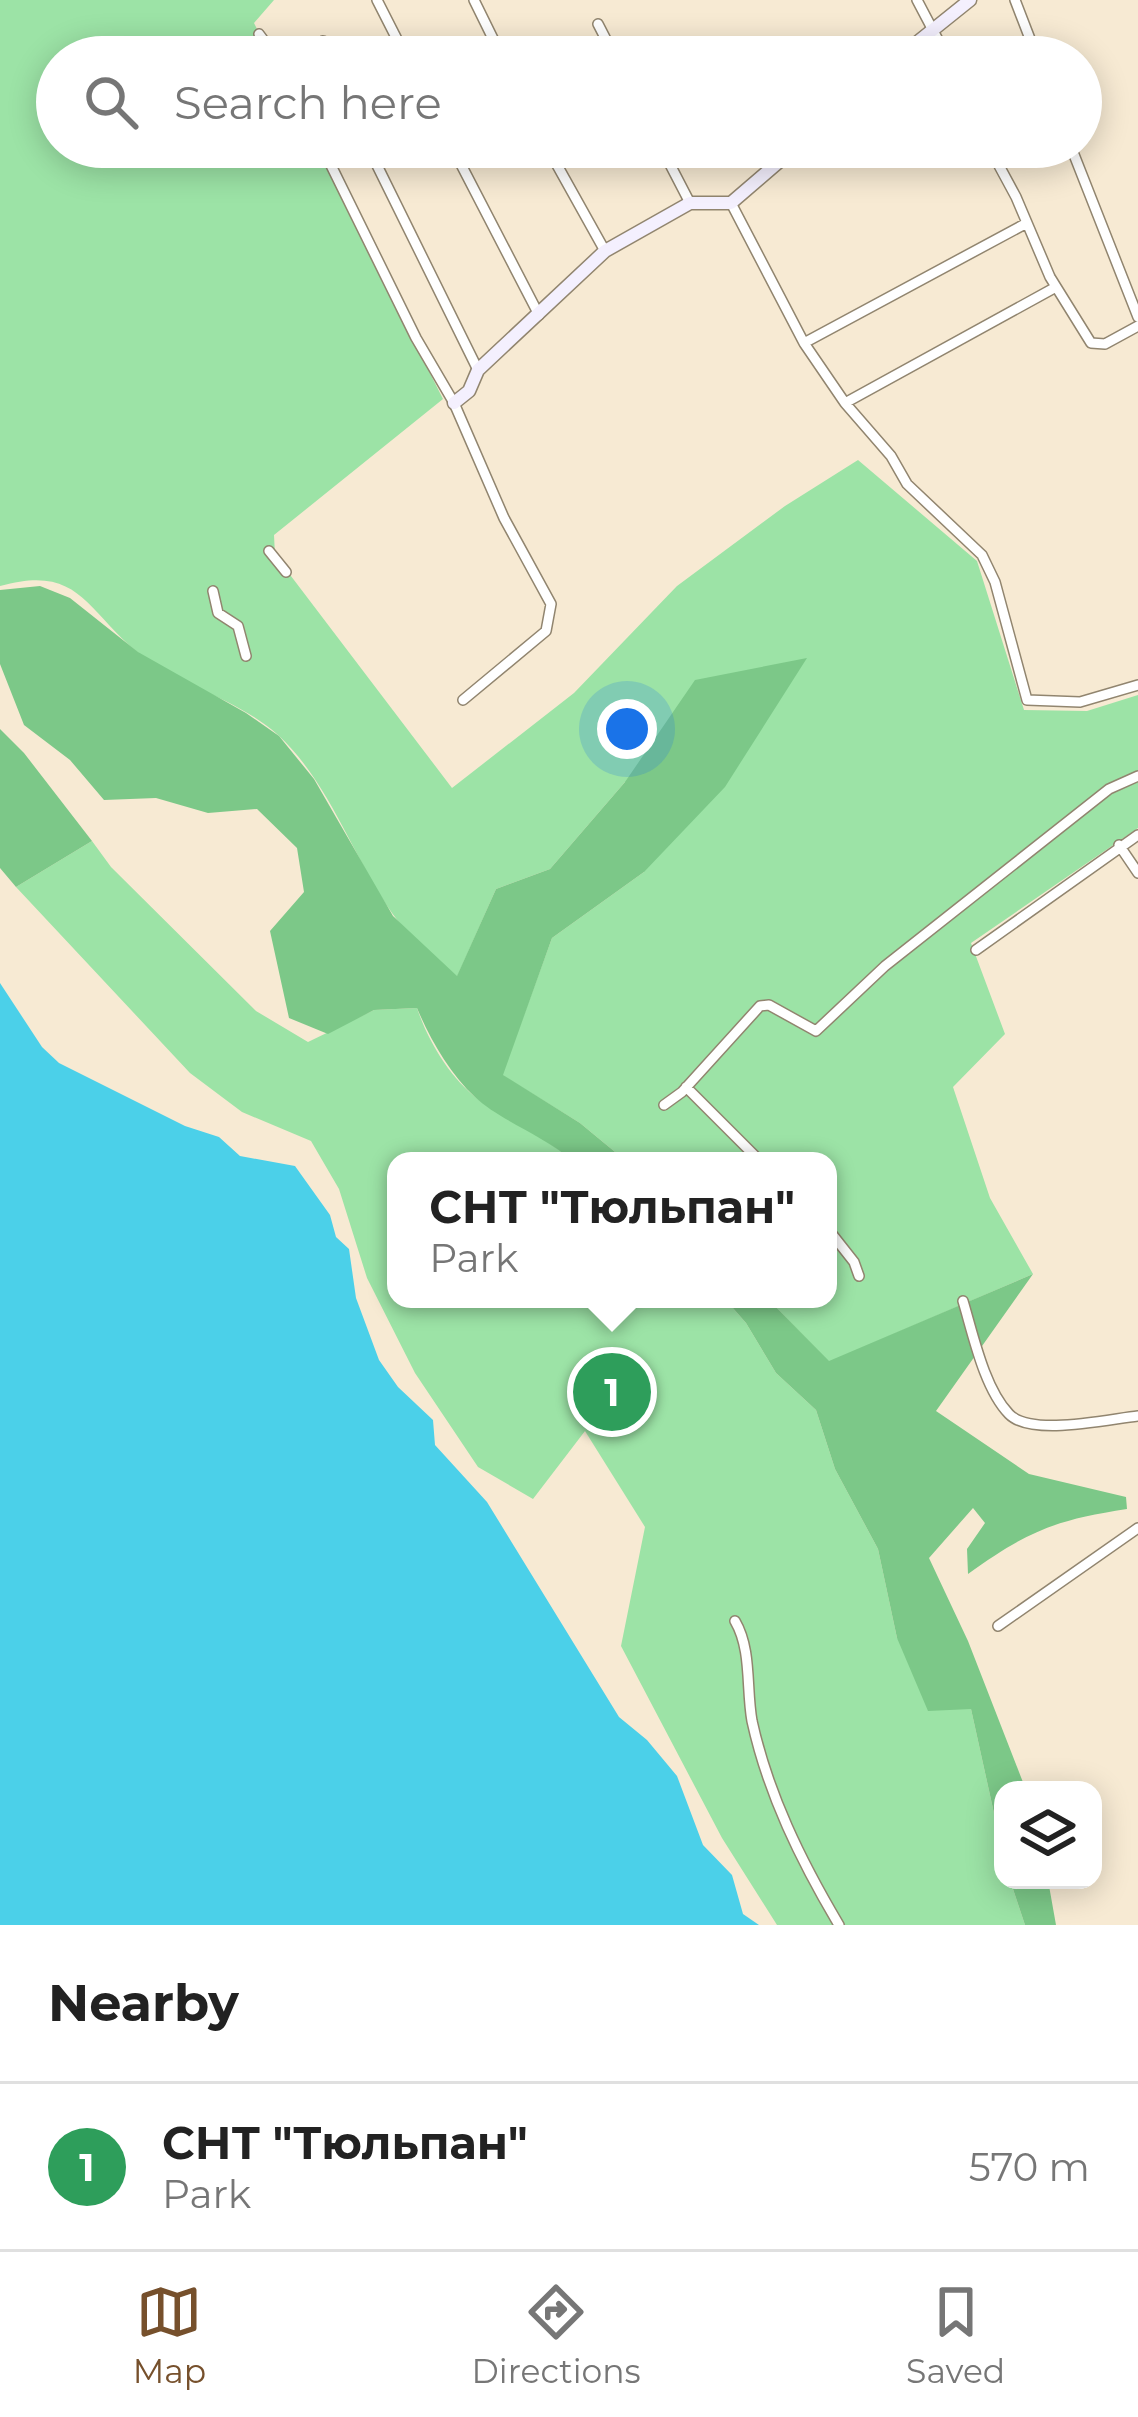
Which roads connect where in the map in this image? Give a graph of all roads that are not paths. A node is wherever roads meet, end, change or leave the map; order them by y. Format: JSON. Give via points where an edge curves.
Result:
{"nodes":[{"id":1,"x":377,"y":0,"type":"edge"},
{"id":2,"x":490,"y":0,"type":"edge"},
{"id":3,"x":917,"y":0,"type":"edge"},
{"id":4,"x":970,"y":0,"type":"edge"},
{"id":5,"x":1016,"y":0,"type":"edge"},
{"id":6,"x":476,"y":3,"type":"edge"},
{"id":7,"x":598,"y":24,"type":"dead end"},
{"id":8,"x":931,"y":29,"type":"junction"},
{"id":9,"x":395,"y":36,"type":"edge"},
{"id":10,"x":492,"y":36,"type":"edge"},
{"id":11,"x":604,"y":36,"type":"edge"},
{"id":12,"x":923,"y":36,"type":"edge"},
{"id":13,"x":935,"y":36,"type":"edge"},
{"id":14,"x":1029,"y":36,"type":"edge"},
{"id":15,"x":332,"y":168,"type":"edge"},
{"id":16,"x":378,"y":168,"type":"edge"},
{"id":17,"x":463,"y":168,"type":"edge"},
{"id":18,"x":559,"y":168,"type":"edge"},
{"id":19,"x":672,"y":168,"type":"edge"},
{"id":20,"x":772,"y":168,"type":"edge"},
{"id":21,"x":1000,"y":168,"type":"edge"},
{"id":22,"x":1079,"y":168,"type":"edge"},
{"id":23,"x":690,"y":202,"type":"junction"},
{"id":24,"x":731,"y":203,"type":"junction"},
{"id":25,"x":1025,"y":224,"type":"junction"},
{"id":26,"x":605,"y":251,"type":"junction"},
{"id":27,"x":1056,"y":287,"type":"junction"},
{"id":28,"x":539,"y":315,"type":"junction"},
{"id":29,"x":1138,"y":321,"type":"edge"},
{"id":30,"x":805,"y":343,"type":"junction"},
{"id":31,"x":478,"y":370,"type":"junction"},
{"id":32,"x":454,"y":403,"type":"junction"},
{"id":33,"x":845,"y":403,"type":"junction"},
{"id":34,"x":268,"y":550,"type":"dead end"},
{"id":35,"x":286,"y":572,"type":"dead end"},
{"id":36,"x":213,"y":591,"type":"dead end"},
{"id":37,"x":246,"y":656,"type":"dead end"},
{"id":38,"x":1138,"y":685,"type":"edge"},
{"id":39,"x":463,"y":700,"type":"dead end"},
{"id":40,"x":1138,"y":776,"type":"edge"},
{"id":41,"x":1138,"y":835,"type":"edge"},
{"id":42,"x":1119,"y":845,"type":"junction"},
{"id":43,"x":1138,"y":873,"type":"edge"},
{"id":44,"x":976,"y":950,"type":"dead end"},
{"id":45,"x":686,"y":1087,"type":"junction"},
{"id":46,"x":664,"y":1105,"type":"dead end"},
{"id":47,"x":751,"y":1152,"type":"edge"},
{"id":48,"x":837,"y":1240,"type":"edge"},
{"id":49,"x":859,"y":1276,"type":"dead end"},
{"id":50,"x":963,"y":1300,"type":"dead end"},
{"id":51,"x":1138,"y":1416,"type":"edge"},
{"id":52,"x":1138,"y":1528,"type":"edge"},
{"id":53,"x":735,"y":1621,"type":"dead end"},
{"id":54,"x":998,"y":1626,"type":"dead end"},
{"id":55,"x":839,"y":1925,"type":"edge"}],
"edges":[{"from":1,"to":9,"type":"street"},
{"from":2,"to":6,"type":"street"},
{"from":3,"to":8,"type":"street"},
{"from":4,"to":8,"type":"street"},
{"from":5,"to":14,"type":"street"},
{"from":6,"to":10,"type":"street"},
{"from":7,"to":11,"type":"street"},
{"from":8,"to":12,"type":"street"},
{"from":8,"to":13,"type":"street"},
{"from":15,"to":32,"type":"street"},
{"from":16,"to":31,"type":"street"},
{"from":17,"to":28,"type":"street"},
{"from":18,"to":26,"type":"street"},
{"from":19,"to":23,"type":"street"},
{"from":20,"to":24,"type":"street"},
{"from":21,"to":25,"type":"street"},
{"from":22,"to":29,"type":"street"},
{"from":23,"to":24,"type":"street"},
{"from":23,"to":26,"type":"street"},
{"from":24,"to":30,"type":"street"},
{"from":25,"to":27,"type":"street"},
{"from":25,"to":30,"type":"street"},
{"from":26,"to":28,"type":"street"},
{"from":27,"to":29,"type":"street","via":[[1097,346]]},
{"from":27,"to":33,"type":"street"},
{"from":28,"to":31,"type":"street"},
{"from":30,"to":33,"type":"street"},
{"from":31,"to":32,"type":"street"},
{"from":32,"to":39,"type":"street","via":[[550,604],[546,631]]},
{"from":33,"to":38,"type":"street","via":[[907,484],[982,555],[1028,700],[1080,702]]},
{"from":34,"to":35,"type":"street"},
{"from":36,"to":37,"type":"street","via":[[218,613],[238,626]]},
{"from":40,"to":45,"type":"street","via":[[1108,789],[885,966],[816,1031],[760,1006]]},
{"from":41,"to":42,"type":"street"},
{"from":42,"to":43,"type":"street"},
{"from":42,"to":44,"type":"street"},
{"from":45,"to":46,"type":"street"},
{"from":45,"to":47,"type":"street"},
{"from":48,"to":49,"type":"street"},
{"from":50,"to":51,"type":"street","via":[[982,1365],[1009,1415],[1053,1424]]},
{"from":52,"to":54,"type":"street"},
{"from":53,"to":55,"type":"street","via":[[751,1717],[781,1814]]}]}
